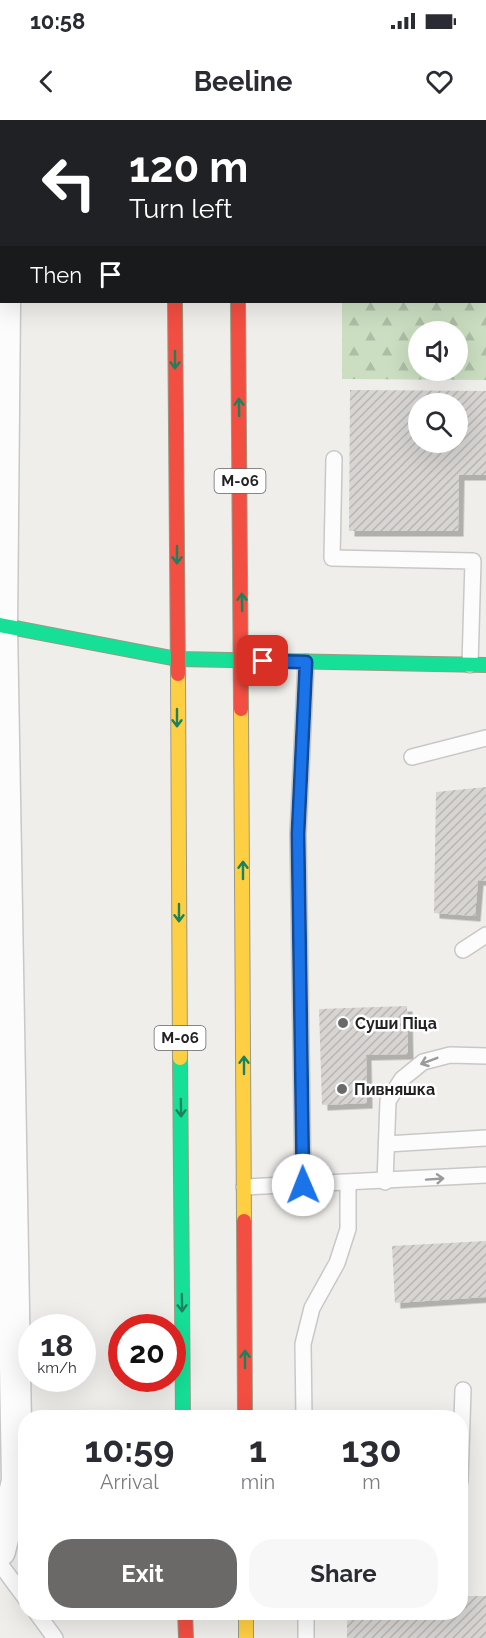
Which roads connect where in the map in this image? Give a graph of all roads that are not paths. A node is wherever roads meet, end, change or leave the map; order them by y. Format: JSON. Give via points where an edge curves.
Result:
{"nodes":[{"id":1,"x":5,"y":303,"type":"edge"},
{"id":2,"x":175,"y":303,"type":"edge"},
{"id":3,"x":238,"y":303,"type":"edge"},
{"id":4,"x":334,"y":459,"type":"dead end"},
{"id":5,"x":1,"y":626,"type":"edge"},
{"id":6,"x":177,"y":659,"type":"junction"},
{"id":7,"x":242,"y":660,"type":"junction"},
{"id":8,"x":306,"y":662,"type":"junction"},
{"id":9,"x":478,"y":665,"type":"edge"},
{"id":10,"x":486,"y":738,"type":"edge"},
{"id":11,"x":412,"y":757,"type":"dead end"},
{"id":12,"x":486,"y":935,"type":"edge"},
{"id":13,"x":463,"y":950,"type":"dead end"},
{"id":14,"x":486,"y":1056,"type":"edge"},
{"id":15,"x":486,"y":1138,"type":"edge"},
{"id":16,"x":387,"y":1144,"type":"junction"},
{"id":17,"x":486,"y":1175,"type":"edge"},
{"id":18,"x":385,"y":1182,"type":"junction"},
{"id":19,"x":348,"y":1184,"type":"junction"},
{"id":20,"x":303,"y":1185,"type":"junction"},
{"id":21,"x":244,"y":1187,"type":"junction"},
{"id":22,"x":463,"y":1390,"type":"dead end"},
{"id":23,"x":183,"y":1410,"type":"edge"},
{"id":24,"x":245,"y":1410,"type":"edge"},
{"id":25,"x":304,"y":1410,"type":"edge"},
{"id":26,"x":462,"y":1410,"type":"edge"},
{"id":27,"x":0,"y":1551,"type":"edge"},
{"id":28,"x":0,"y":1564,"type":"edge"},
{"id":29,"x":18,"y":1588,"type":"edge"},
{"id":30,"x":42,"y":1620,"type":"edge"},
{"id":31,"x":185,"y":1620,"type":"edge"},
{"id":32,"x":246,"y":1620,"type":"edge"},
{"id":33,"x":306,"y":1620,"type":"edge"},
{"id":34,"x":55,"y":1638,"type":"edge"},
{"id":35,"x":186,"y":1638,"type":"edge"},
{"id":36,"x":246,"y":1638,"type":"edge"},
{"id":37,"x":306,"y":1638,"type":"edge"}],
"edges":[{"from":1,"to":5,"type":"street"},
{"from":2,"to":6,"type":"main road","number":"М-06","one_way":true},
{"from":7,"to":3,"type":"main road","number":"М-06","one_way":true},
{"from":4,"to":9,"type":"lane","via":[[332,558],[473,561]]},
{"from":5,"to":6,"type":"main road"},
{"from":5,"to":27,"type":"street","via":[[17,1481]]},
{"from":6,"to":7,"type":"main road"},
{"from":6,"to":23,"type":"main road","number":"М-06","one_way":true},
{"from":7,"to":8,"type":"main road"},
{"from":21,"to":7,"type":"main road","number":"М-06","one_way":true},
{"from":8,"to":9,"type":"main road"},
{"from":8,"to":20,"type":"lane","via":[[298,834]]},
{"from":10,"to":11,"type":"lane"},
{"from":12,"to":13,"type":"lane"},
{"from":14,"to":16,"type":"lane","one_way":true,"via":[[450,1054],[423,1062],[402,1079],[388,1101]]},
{"from":15,"to":16,"type":"lane"},
{"from":16,"to":18,"type":"lane"},
{"from":18,"to":17,"type":"lane","one_way":true},
{"from":18,"to":19,"type":"lane"},
{"from":19,"to":20,"type":"lane"},
{"from":19,"to":25,"type":"lane","via":[[348,1229],[337,1263],[312,1308],[303,1344]]},
{"from":20,"to":21,"type":"lane"},
{"from":24,"to":21,"type":"main road","number":"М-06","one_way":true},
{"from":22,"to":26,"type":"lane"},
{"from":28,"to":29,"type":"lane"},
{"from":30,"to":34,"type":"lane"},
{"from":31,"to":35,"type":"main road"},
{"from":32,"to":36,"type":"main road"},
{"from":33,"to":37,"type":"lane"}]}
